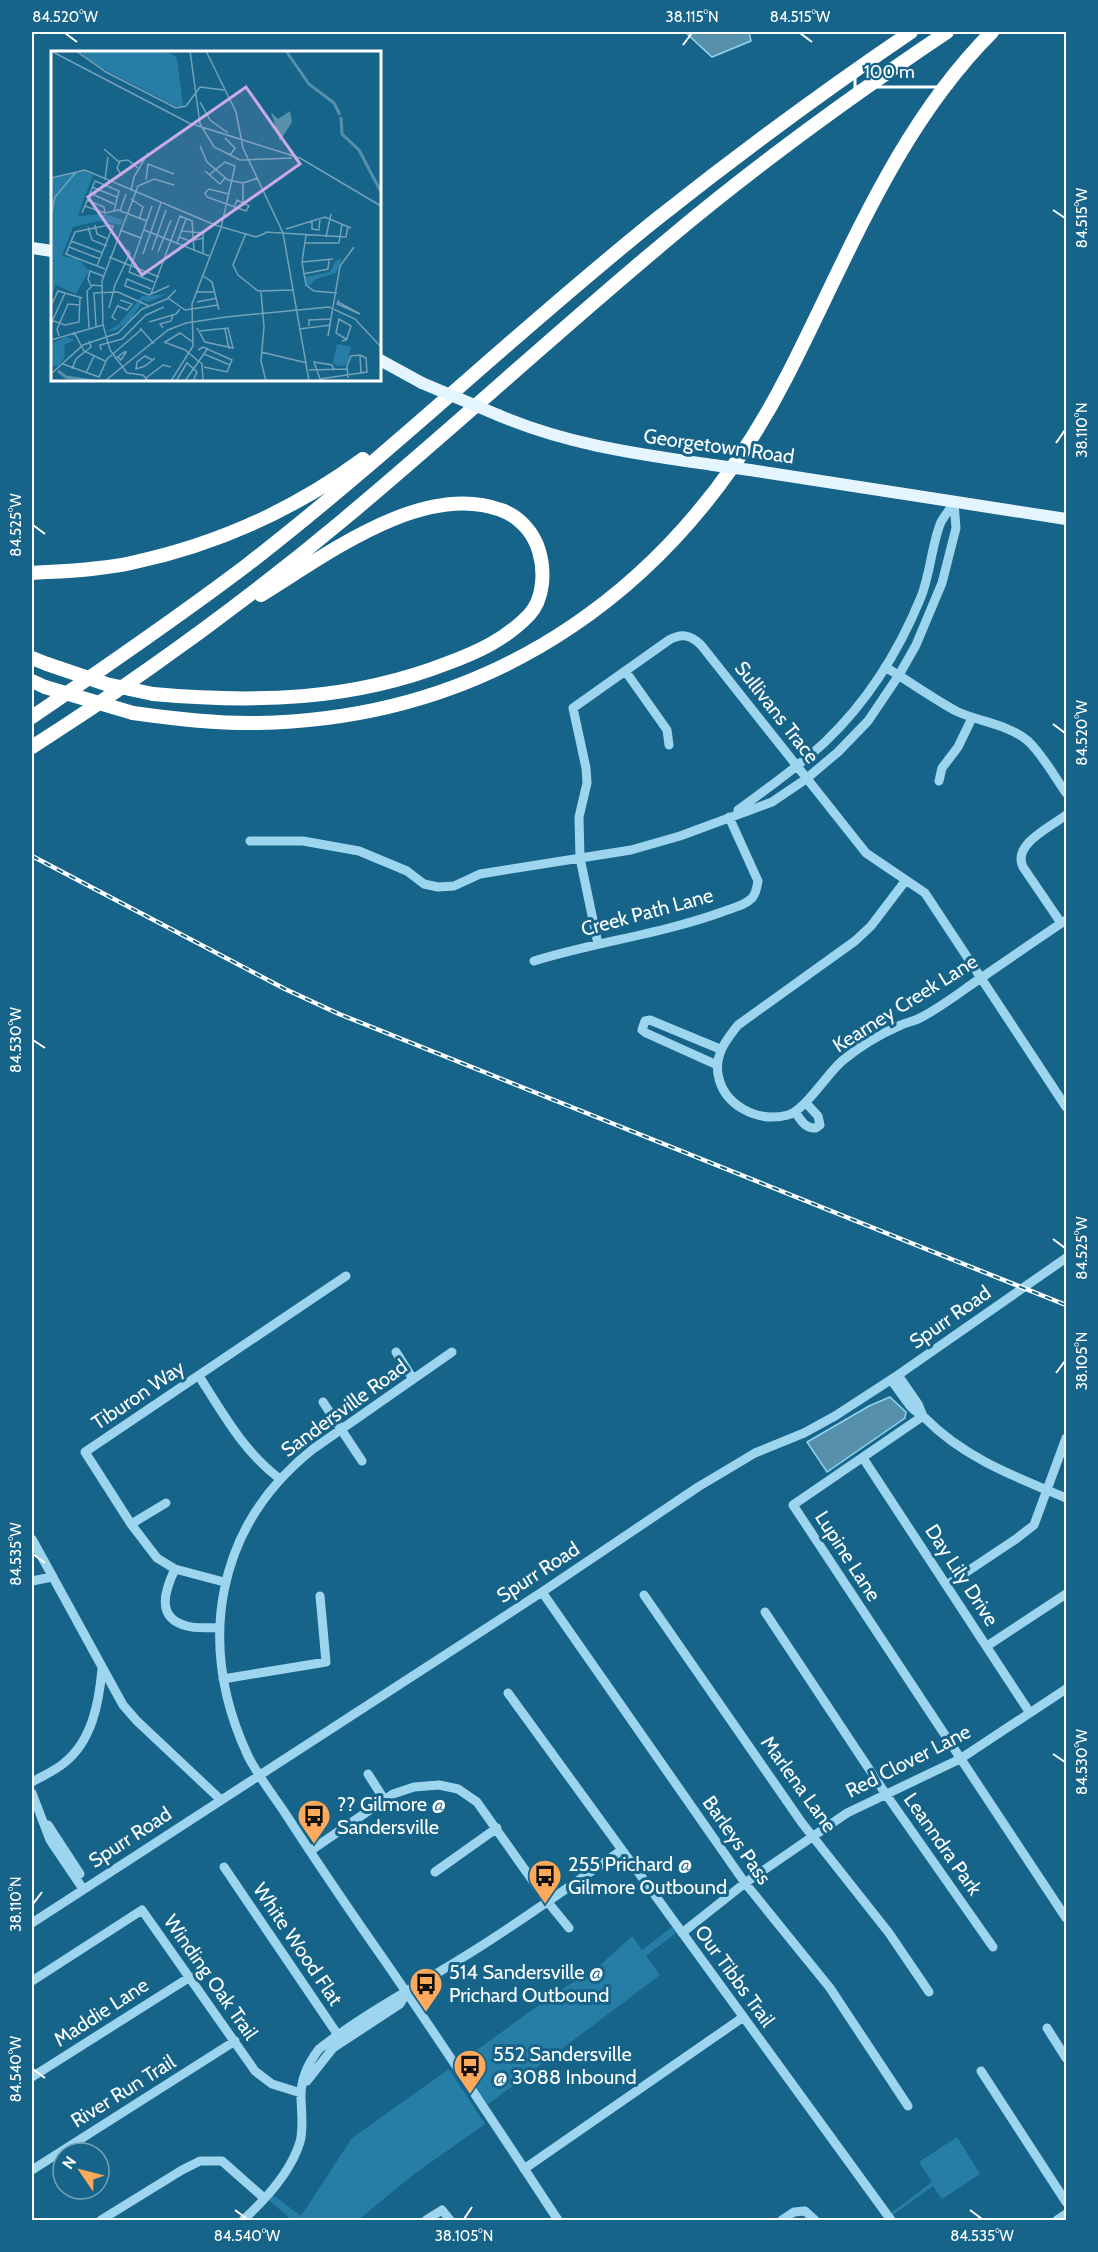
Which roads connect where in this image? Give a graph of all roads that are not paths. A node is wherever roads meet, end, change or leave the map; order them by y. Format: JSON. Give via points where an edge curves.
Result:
{"nodes":[{"id":1,"x":911,"y":32,"type":"edge"},
{"id":2,"x":947,"y":32,"type":"edge"},
{"id":3,"x":992,"y":32,"type":"edge"},
{"id":4,"x":32,"y":248,"type":"edge"},
{"id":5,"x":51,"y":251,"type":"edge"},
{"id":6,"x":381,"y":361,"type":"edge"},
{"id":7,"x":472,"y":376,"type":"junction"},
{"id":8,"x":954,"y":503,"type":"junction"},
{"id":9,"x":1066,"y":519,"type":"edge"},
{"id":10,"x":32,"y":573,"type":"edge"},
{"id":11,"x":923,"y":591,"type":"junction"},
{"id":12,"x":937,"y":596,"type":"junction"},
{"id":13,"x":195,"y":634,"type":"junction"},
{"id":14,"x":32,"y":658,"type":"edge"},
{"id":15,"x":885,"y":667,"type":"junction"},
{"id":16,"x":626,"y":672,"type":"junction"},
{"id":17,"x":899,"y":675,"type":"junction"},
{"id":18,"x":32,"y":681,"type":"edge"},
{"id":19,"x":32,"y":717,"type":"edge"},
{"id":20,"x":972,"y":718,"type":"junction"},
{"id":21,"x":669,"y":745,"type":"dead end"},
{"id":22,"x":32,"y":747,"type":"edge"},
{"id":23,"x":797,"y":767,"type":"junction"},
{"id":24,"x":806,"y":779,"type":"junction"},
{"id":25,"x":939,"y":781,"type":"dead end"},
{"id":26,"x":1066,"y":793,"type":"edge"},
{"id":27,"x":1066,"y":815,"type":"edge"},
{"id":28,"x":729,"y":817,"type":"junction"},
{"id":29,"x":250,"y":840,"type":"dead end"},
{"id":30,"x":580,"y":858,"type":"junction"},
{"id":31,"x":906,"y":880,"type":"junction"},
{"id":32,"x":1064,"y":922,"type":"edge"},
{"id":33,"x":598,"y":944,"type":"junction"},
{"id":34,"x":534,"y":961,"type":"dead end"},
{"id":35,"x":982,"y":977,"type":"junction"},
{"id":36,"x":720,"y":1049,"type":"junction"},
{"id":37,"x":717,"y":1065,"type":"junction"},
{"id":38,"x":806,"y":1103,"type":"junction"},
{"id":39,"x":1066,"y":1107,"type":"edge"},
{"id":40,"x":795,"y":1112,"type":"junction"},
{"id":41,"x":1066,"y":1258,"type":"edge"},
{"id":42,"x":346,"y":1276,"type":"dead end"},
{"id":43,"x":396,"y":1352,"type":"dead end"},
{"id":44,"x":452,"y":1352,"type":"dead end"},
{"id":45,"x":199,"y":1377,"type":"junction"},
{"id":46,"x":895,"y":1378,"type":"junction"},
{"id":47,"x":413,"y":1379,"type":"junction"},
{"id":48,"x":323,"y":1402,"type":"dead end"},
{"id":49,"x":923,"y":1416,"type":"junction"},
{"id":50,"x":340,"y":1430,"type":"junction"},
{"id":51,"x":1066,"y":1438,"type":"edge"},
{"id":52,"x":863,"y":1458,"type":"junction"},
{"id":53,"x":362,"y":1461,"type":"dead end"},
{"id":54,"x":280,"y":1479,"type":"junction"},
{"id":55,"x":1046,"y":1490,"type":"junction"},
{"id":56,"x":1066,"y":1498,"type":"edge"},
{"id":57,"x":166,"y":1503,"type":"dead end"},
{"id":58,"x":130,"y":1524,"type":"junction"},
{"id":59,"x":32,"y":1539,"type":"edge"},
{"id":60,"x":175,"y":1569,"type":"junction"},
{"id":61,"x":52,"y":1577,"type":"junction"},
{"id":62,"x":32,"y":1581,"type":"edge"},
{"id":63,"x":224,"y":1582,"type":"junction"},
{"id":64,"x":947,"y":1585,"type":"junction"},
{"id":65,"x":542,"y":1592,"type":"junction"},
{"id":66,"x":1066,"y":1594,"type":"edge"},
{"id":67,"x":644,"y":1595,"type":"dead end"},
{"id":68,"x":320,"y":1596,"type":"dead end"},
{"id":69,"x":765,"y":1612,"type":"dead end"},
{"id":70,"x":220,"y":1628,"type":"junction"},
{"id":71,"x":987,"y":1646,"type":"junction"},
{"id":72,"x":102,"y":1667,"type":"junction"},
{"id":73,"x":223,"y":1679,"type":"junction"},
{"id":74,"x":1066,"y":1689,"type":"edge"},
{"id":75,"x":508,"y":1693,"type":"dead end"},
{"id":76,"x":1030,"y":1713,"type":"junction"},
{"id":77,"x":960,"y":1759,"type":"junction"},
{"id":78,"x":260,"y":1774,"type":"junction"},
{"id":79,"x":368,"y":1774,"type":"dead end"},
{"id":80,"x":32,"y":1782,"type":"edge"},
{"id":81,"x":32,"y":1793,"type":"edge"},
{"id":82,"x":885,"y":1793,"type":"junction"},
{"id":83,"x":384,"y":1799,"type":"junction"},
{"id":84,"x":220,"y":1800,"type":"junction"},
{"id":85,"x":497,"y":1828,"type":"junction"},
{"id":86,"x":813,"y":1835,"type":"junction"},
{"id":87,"x":622,"y":1850,"type":"junction"},
{"id":88,"x":310,"y":1851,"type":"junction"},
{"id":89,"x":224,"y":1867,"type":"dead end"},
{"id":90,"x":435,"y":1872,"type":"dead end"},
{"id":91,"x":745,"y":1884,"type":"junction"},
{"id":92,"x":86,"y":1887,"type":"junction"},
{"id":93,"x":547,"y":1901,"type":"junction"},
{"id":94,"x":1066,"y":1918,"type":"edge"},
{"id":95,"x":32,"y":1923,"type":"edge"},
{"id":96,"x":569,"y":1928,"type":"dead end"},
{"id":97,"x":682,"y":1933,"type":"junction"},
{"id":98,"x":993,"y":1947,"type":"dead end"},
{"id":99,"x":190,"y":1977,"type":"junction"},
{"id":100,"x":32,"y":1981,"type":"edge"},
{"id":101,"x":406,"y":1992,"type":"junction"},
{"id":102,"x":929,"y":1992,"type":"dead end"},
{"id":103,"x":742,"y":2018,"type":"junction"},
{"id":104,"x":1047,"y":2028,"type":"dead end"},
{"id":105,"x":340,"y":2038,"type":"junction"},
{"id":106,"x":235,"y":2041,"type":"junction"},
{"id":107,"x":1066,"y":2058,"type":"edge"},
{"id":108,"x":981,"y":2071,"type":"dead end"},
{"id":109,"x":32,"y":2078,"type":"edge"},
{"id":110,"x":301,"y":2093,"type":"junction"},
{"id":111,"x":908,"y":2106,"type":"dead end"},
{"id":112,"x":524,"y":2169,"type":"junction"},
{"id":113,"x":32,"y":2170,"type":"edge"},
{"id":114,"x":264,"y":2198,"type":"junction"},
{"id":115,"x":1066,"y":2202,"type":"edge"},
{"id":116,"x":1066,"y":2214,"type":"edge"},
{"id":117,"x":101,"y":2220,"type":"edge"},
{"id":118,"x":243,"y":2220,"type":"edge"},
{"id":119,"x":426,"y":2220,"type":"edge"},
{"id":120,"x":450,"y":2220,"type":"edge"},
{"id":121,"x":558,"y":2220,"type":"edge"},
{"id":122,"x":782,"y":2220,"type":"edge"},
{"id":123,"x":815,"y":2220,"type":"edge"},
{"id":124,"x":891,"y":2220,"type":"edge"},
{"id":125,"x":1057,"y":2220,"type":"edge"}],
"edges":[{"from":1,"to":7,"type":"highway","via":[[810,101],[657,219]]},
{"from":2,"to":13,"type":"highway","via":[[771,156],[667,240],[343,520]]},
{"from":3,"to":18,"type":"highway","bridge":true,"via":[[949,78],[895,159],[786,377],[743,452],[690,523],[650,565],[574,625],[520,658],[442,692],[316,720],[191,721],[133,713]]},
{"from":4,"to":5,"type":"main road"},
{"from":6,"to":8,"type":"main road","name":"Georgetown Road","bridge":true,"via":[[534,431],[561,438],[639,454]]},
{"from":7,"to":10,"type":"highway","via":[[339,476],[240,530],[130,563]]},
{"from":7,"to":19,"type":"highway","via":[[247,565]]},
{"from":8,"to":9,"type":"main road","name":"Georgetown Road"},
{"from":8,"to":11,"type":"street","via":[[941,523]]},
{"from":8,"to":12,"type":"street","via":[[956,528]]},
{"from":11,"to":12,"type":"street"},
{"from":11,"to":15,"type":"street"},
{"from":12,"to":17,"type":"street"},
{"from":13,"to":14,"type":"highway","bridge":true,"via":[[362,533],[444,505],[489,505],[511,513],[528,528],[544,568],[541,590],[531,613],[508,635],[474,653],[402,679],[324,695],[240,700],[153,694],[106,684]]},
{"from":13,"to":22,"type":"highway"},
{"from":15,"to":17,"type":"street"},
{"from":15,"to":23,"type":"street","via":[[854,711]]},
{"from":16,"to":21,"type":"street","via":[[667,730]]},
{"from":16,"to":23,"type":"street","name":"Sullivans Trace","via":[[677,636],[695,639]]},
{"from":16,"to":30,"type":"street","name":"Sullivans Trace","via":[[573,708],[587,783],[579,817]]},
{"from":17,"to":20,"type":"street"},
{"from":17,"to":24,"type":"street","via":[[868,721]]},
{"from":20,"to":25,"type":"street","via":[[942,768]]},
{"from":20,"to":26,"type":"street","via":[[1026,740]]},
{"from":23,"to":24,"type":"street","name":"Sullivans Trace"},
{"from":23,"to":28,"type":"street"},
{"from":24,"to":28,"type":"street","via":[[772,802]]},
{"from":24,"to":31,"type":"street","name":"Sullivans Trace","via":[[866,853]]},
{"from":27,"to":32,"type":"street","name":"Kearney Creek Lane","via":[[1025,845],[1020,856],[1023,867]]},
{"from":28,"to":30,"type":"street","via":[[631,850]]},
{"from":28,"to":33,"type":"street","name":"Creek Path Lane","via":[[758,882],[752,898],[706,918]]},
{"from":29,"to":30,"type":"street","via":[[303,841],[345,848],[417,878],[442,881]]},
{"from":30,"to":33,"type":"street","name":"Sullivans Trace"},
{"from":31,"to":35,"type":"street","name":"Sullivans Trace","via":[[925,893]]},
{"from":31,"to":36,"type":"street","via":[[855,941],[738,1025]]},
{"from":32,"to":35,"type":"street","name":"Kearney Creek Lane"},
{"from":33,"to":34,"type":"street","name":"Creek Path Lane"},
{"from":35,"to":38,"type":"street","name":"Kearney Creek Lane","via":[[921,1018],[860,1047],[817,1086]]},
{"from":35,"to":39,"type":"street","name":"Sullivans Trace"},
{"from":36,"to":37,"type":"street"},
{"from":36,"to":37,"type":"street","via":[[650,1020],[642,1025],[646,1033]]},
{"from":37,"to":40,"type":"street","via":[[720,1084],[734,1104],[772,1118]]},
{"from":38,"to":40,"type":"street","name":"Kearney Creek Lane"},
{"from":38,"to":40,"type":"street","via":[[818,1116],[820,1125],[810,1129]]},
{"from":41,"to":46,"type":"street","name":"Spurr Road"},
{"from":42,"to":45,"type":"street","name":"Tiburon Way"},
{"from":43,"to":47,"type":"street"},
{"from":44,"to":47,"type":"street","name":"Sandersville Road"},
{"from":45,"to":54,"type":"street","via":[[239,1438],[261,1465]]},
{"from":45,"to":58,"type":"street","name":"Tiburon Way","via":[[85,1452]]},
{"from":46,"to":49,"type":"street","via":[[918,1404]]},
{"from":46,"to":65,"type":"street","name":"Spurr Road","via":[[815,1428],[745,1458]]},
{"from":47,"to":50,"type":"street","name":"Sandersville Road"},
{"from":48,"to":50,"type":"street"},
{"from":49,"to":52,"type":"street","name":"Lupine Lane"},
{"from":49,"to":55,"type":"street","via":[[970,1455]]},
{"from":50,"to":53,"type":"street"},
{"from":50,"to":54,"type":"street","name":"Sandersville Road"},
{"from":51,"to":55,"type":"street"},
{"from":52,"to":64,"type":"street","name":"Day Lily Drive"},
{"from":52,"to":77,"type":"street","name":"Lupine Lane","via":[[793,1505]]},
{"from":54,"to":63,"type":"street","name":"Sandersville Road","via":[[253,1517]]},
{"from":55,"to":56,"type":"street"},
{"from":55,"to":64,"type":"street","via":[[1034,1525]]},
{"from":57,"to":58,"type":"street"},
{"from":58,"to":60,"type":"street","name":"Tiburon Way","via":[[157,1558]]},
{"from":59,"to":61,"type":"street"},
{"from":60,"to":63,"type":"street","name":"Tiburon Way"},
{"from":60,"to":70,"type":"street","via":[[166,1586],[164,1602],[171,1618],[186,1626]]},
{"from":61,"to":62,"type":"street"},
{"from":61,"to":72,"type":"street"},
{"from":63,"to":70,"type":"street","name":"Sandersville Road"},
{"from":64,"to":71,"type":"street","name":"Day Lily Drive"},
{"from":65,"to":78,"type":"street","name":"Spurr Road"},
{"from":65,"to":91,"type":"street","name":"Barleys Pass"},
{"from":66,"to":71,"type":"street"},
{"from":67,"to":86,"type":"street","name":"Marlena Lane"},
{"from":68,"to":73,"type":"street","via":[[327,1662]]},
{"from":69,"to":82,"type":"street","name":"Leanndra Park"},
{"from":70,"to":73,"type":"street","name":"Sandersville Road"},
{"from":71,"to":76,"type":"street","name":"Day Lily Drive"},
{"from":72,"to":80,"type":"street","via":[[96,1709],[84,1739],[65,1763]]},
{"from":72,"to":84,"type":"street","via":[[136,1722]]},
{"from":73,"to":78,"type":"street","name":"Sandersville Road","via":[[240,1734]]},
{"from":74,"to":76,"type":"street","name":"Red Clover Lane"},
{"from":75,"to":87,"type":"street","name":"Our Tibbs Trail"},
{"from":76,"to":77,"type":"street","name":"Red Clover Lane"},
{"from":77,"to":82,"type":"street","name":"Red Clover Lane"},
{"from":77,"to":94,"type":"street"},
{"from":78,"to":84,"type":"street","name":"Spurr Road"},
{"from":78,"to":88,"type":"street","name":"Sandersville Road"},
{"from":79,"to":83,"type":"street"},
{"from":81,"to":92,"type":"street","via":[[50,1840]]},
{"from":82,"to":86,"type":"street","name":"Red Clover Lane"},
{"from":82,"to":98,"type":"street","name":"Leanndra Park"},
{"from":83,"to":85,"type":"street","via":[[414,1787],[439,1785],[458,1789],[477,1802]]},
{"from":83,"to":88,"type":"street"},
{"from":84,"to":92,"type":"street","name":"Spurr Road"},
{"from":85,"to":90,"type":"street"},
{"from":85,"to":93,"type":"street"},
{"from":86,"to":91,"type":"street","name":"Red Clover Lane"},
{"from":86,"to":102,"type":"street","name":"Marlena Lane"},
{"from":87,"to":93,"type":"street"},
{"from":87,"to":97,"type":"street","name":"Our Tibbs Trail"},
{"from":88,"to":101,"type":"street","name":"Sandersville Road"},
{"from":89,"to":105,"type":"street","name":"White Wood Flat"},
{"from":91,"to":97,"type":"street","name":"Red Clover Lane"},
{"from":91,"to":111,"type":"street","name":"Barleys Pass","via":[[830,1988]]},
{"from":92,"to":95,"type":"street","name":"Spurr Road"},
{"from":93,"to":96,"type":"street"},
{"from":93,"to":101,"type":"street"},
{"from":97,"to":103,"type":"street","name":"Our Tibbs Trail"},
{"from":99,"to":100,"type":"street","name":"Winding Oak Trail","via":[[142,1910]]},
{"from":99,"to":106,"type":"street","name":"Winding Oak Trail"},
{"from":99,"to":109,"type":"street","name":"Maddie Lane"},
{"from":101,"to":105,"type":"street","via":[[389,2000]]},
{"from":101,"to":112,"type":"street","name":"Sandersville Road"},
{"from":103,"to":112,"type":"street"},
{"from":103,"to":124,"type":"street","name":"Our Tibbs Trail"},
{"from":104,"to":107,"type":"street"},
{"from":105,"to":110,"type":"street","via":[[319,2049],[311,2059]]},
{"from":106,"to":110,"type":"street","name":"Winding Oak Trail","via":[[255,2071],[272,2084]]},
{"from":106,"to":113,"type":"street","name":"River Run Trail"},
{"from":108,"to":115,"type":"street"},
{"from":110,"to":114,"type":"street","via":[[300,2141]]},
{"from":112,"to":121,"type":"street","name":"Sandersville Road"},
{"from":114,"to":117,"type":"street","via":[[222,2162],[200,2162]]},
{"from":114,"to":118,"type":"street"},
{"from":116,"to":125,"type":"street"},
{"from":119,"to":120,"type":"street","via":[[442,2210]]},
{"from":122,"to":123,"type":"street","via":[[794,2212],[805,2211]]}]}
